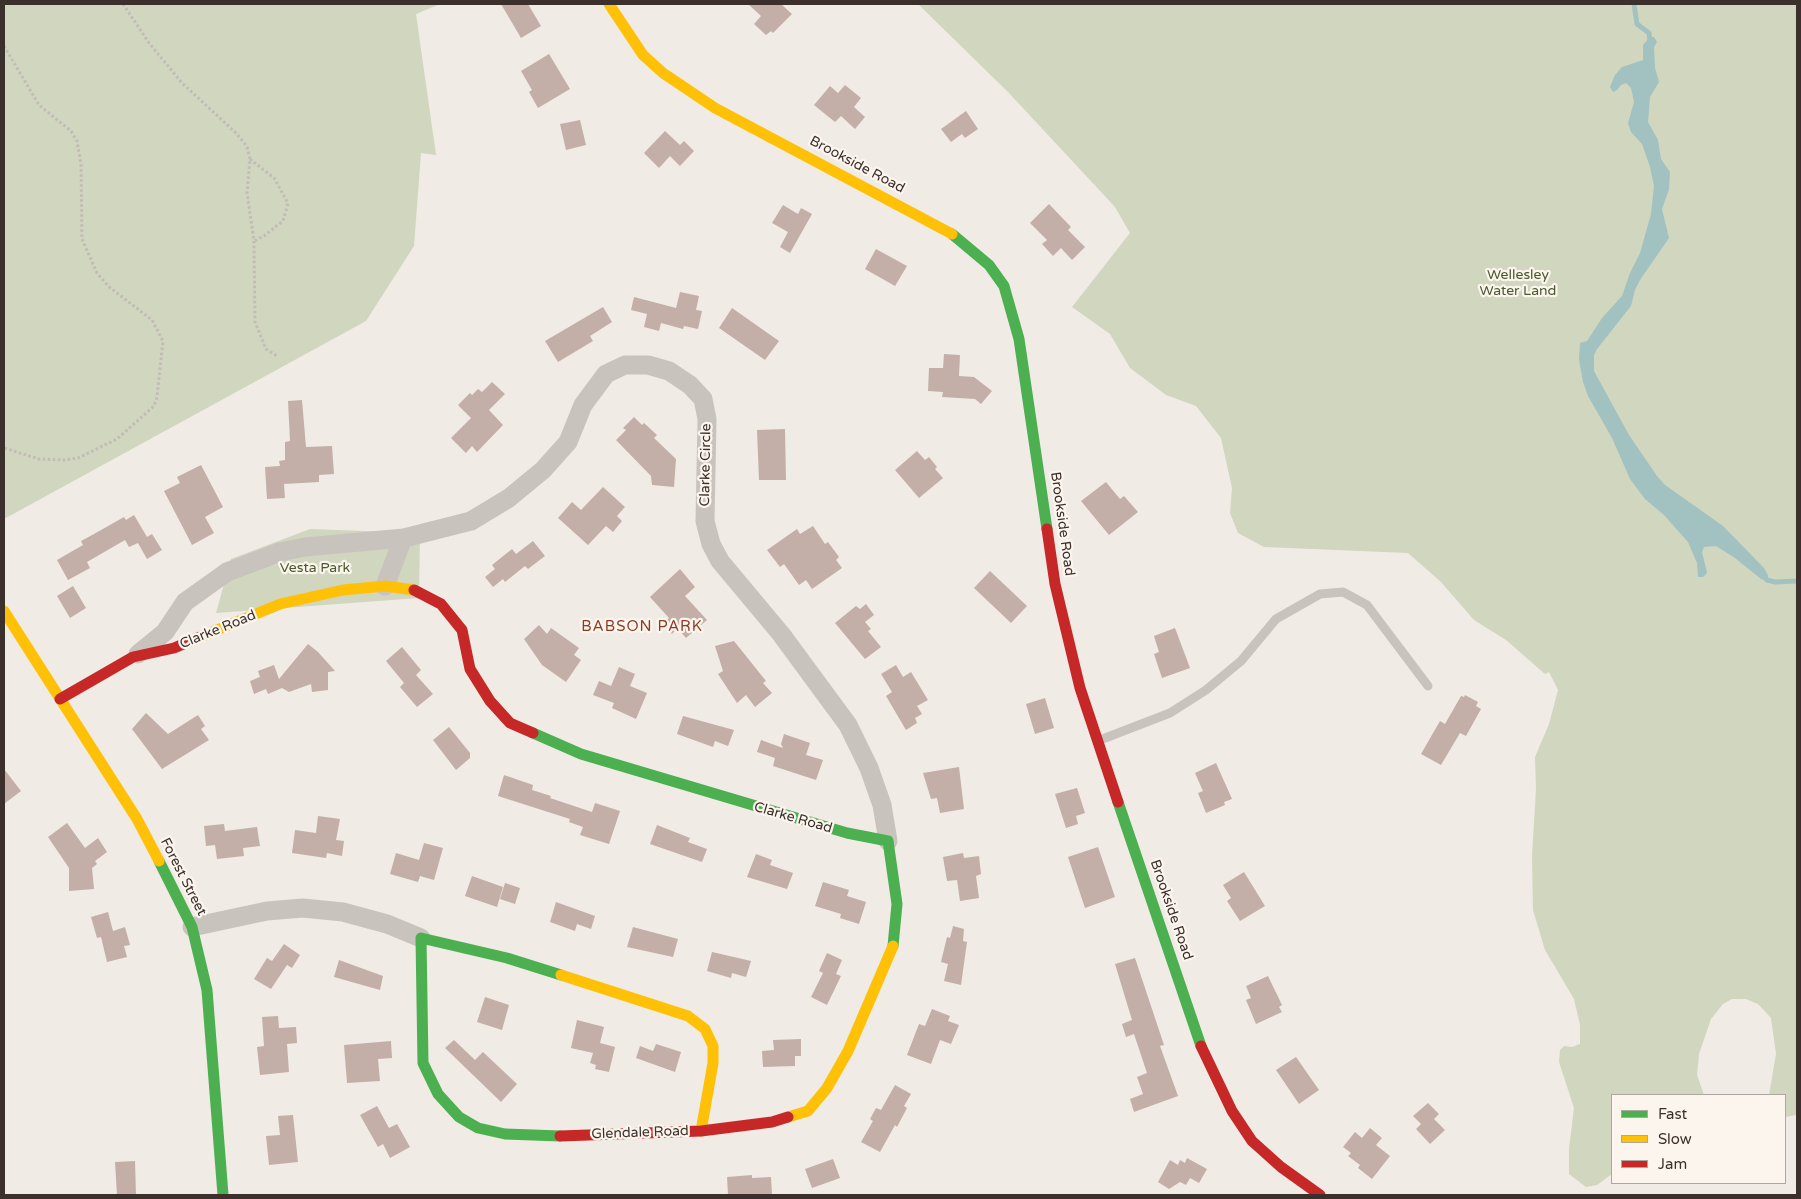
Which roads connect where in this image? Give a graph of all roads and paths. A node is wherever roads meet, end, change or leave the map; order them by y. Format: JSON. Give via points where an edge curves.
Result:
{"nodes":[{"id":1,"x":123,"y":4,"type":"edge"},
{"id":2,"x":609,"y":4,"type":"edge"},
{"id":3,"x":4,"y":46,"type":"edge"},
{"id":4,"x":250,"y":159,"type":"junction"},
{"id":5,"x":254,"y":241,"type":"junction"},
{"id":6,"x":277,"y":356,"type":"dead end"},
{"id":7,"x":4,"y":448,"type":"edge"},
{"id":8,"x":403,"y":538,"type":"junction"},
{"id":9,"x":385,"y":586,"type":"junction"},
{"id":10,"x":4,"y":611,"type":"edge"},
{"id":11,"x":133,"y":657,"type":"junction"},
{"id":12,"x":1428,"y":686,"type":"dead end"},
{"id":13,"x":60,"y":699,"type":"junction"},
{"id":14,"x":1098,"y":741,"type":"junction"},
{"id":15,"x":888,"y":842,"type":"junction"},
{"id":16,"x":192,"y":927,"type":"junction"},
{"id":17,"x":421,"y":938,"type":"junction"},
{"id":18,"x":701,"y":1131,"type":"junction"},
{"id":19,"x":223,"y":1195,"type":"edge"},
{"id":20,"x":1320,"y":1195,"type":"edge"}],
"edges":[{"from":1,"to":4,"type":"path","via":[[149,43],[182,83],[244,142]]},
{"from":2,"to":14,"type":"street","name":"Brookside Road","via":[[643,55],[663,74],[715,108],[950,233],[989,265],[1004,286],[1019,340],[1054,584],[1080,688]]},
{"from":3,"to":7,"type":"path","via":[[39,105],[72,131],[77,141],[82,238],[97,273],[108,286],[152,320],[164,341],[154,406],[117,439],[78,458],[65,460],[39,460]]},
{"from":4,"to":5,"type":"path","via":[[248,193]]},
{"from":4,"to":5,"type":"path","via":[[274,178],[288,203],[283,221]]},
{"from":5,"to":6,"type":"path","via":[[256,328],[270,353]]},
{"from":8,"to":9,"type":"street"},
{"from":8,"to":11,"type":"street","name":"Clarke Circle","via":[[305,546],[227,572],[185,602],[164,632]]},
{"from":8,"to":15,"type":"street","name":"Clarke Circle","via":[[471,521],[509,498],[543,470],[568,442],[583,405],[606,374],[625,365],[648,365],[669,371],[690,385],[703,399],[707,419],[705,521],[711,544],[720,561],[781,634],[848,725],[876,786]]},
{"from":9,"to":11,"type":"street","name":"Clarke Road","via":[[343,590],[280,604],[174,648]]},
{"from":9,"to":15,"type":"street","name":"Clarke Road","via":[[416,590],[441,604],[462,630],[470,669],[490,701],[510,723],[581,754],[627,769]]},
{"from":10,"to":13,"type":"street","name":"Forest Street"},
{"from":11,"to":13,"type":"street","name":"Clarke Road"},
{"from":12,"to":14,"type":"lane","via":[[1367,605],[1343,592],[1320,594],[1276,619],[1241,661],[1206,690],[1170,713]]},
{"from":13,"to":16,"type":"street","name":"Forest Street","via":[[136,819]]},
{"from":14,"to":20,"type":"street","name":"Brookside Road","via":[[1198,1040],[1232,1112],[1252,1141]]},
{"from":15,"to":18,"type":"street","via":[[897,904],[894,941],[848,1051],[827,1088],[808,1111],[772,1122]]},
{"from":16,"to":17,"type":"street","name":"Glendale Road","via":[[267,911],[303,908],[361,917]]},
{"from":16,"to":19,"type":"street","name":"Forest Street","via":[[207,990]]},
{"from":17,"to":18,"type":"street","name":"Glendale Road","via":[[507,958],[688,1016],[705,1029],[714,1046],[714,1063]]},
{"from":17,"to":18,"type":"street","name":"Glendale Road","via":[[423,1063],[438,1094],[459,1117],[478,1128],[505,1134],[568,1136]]}]}
